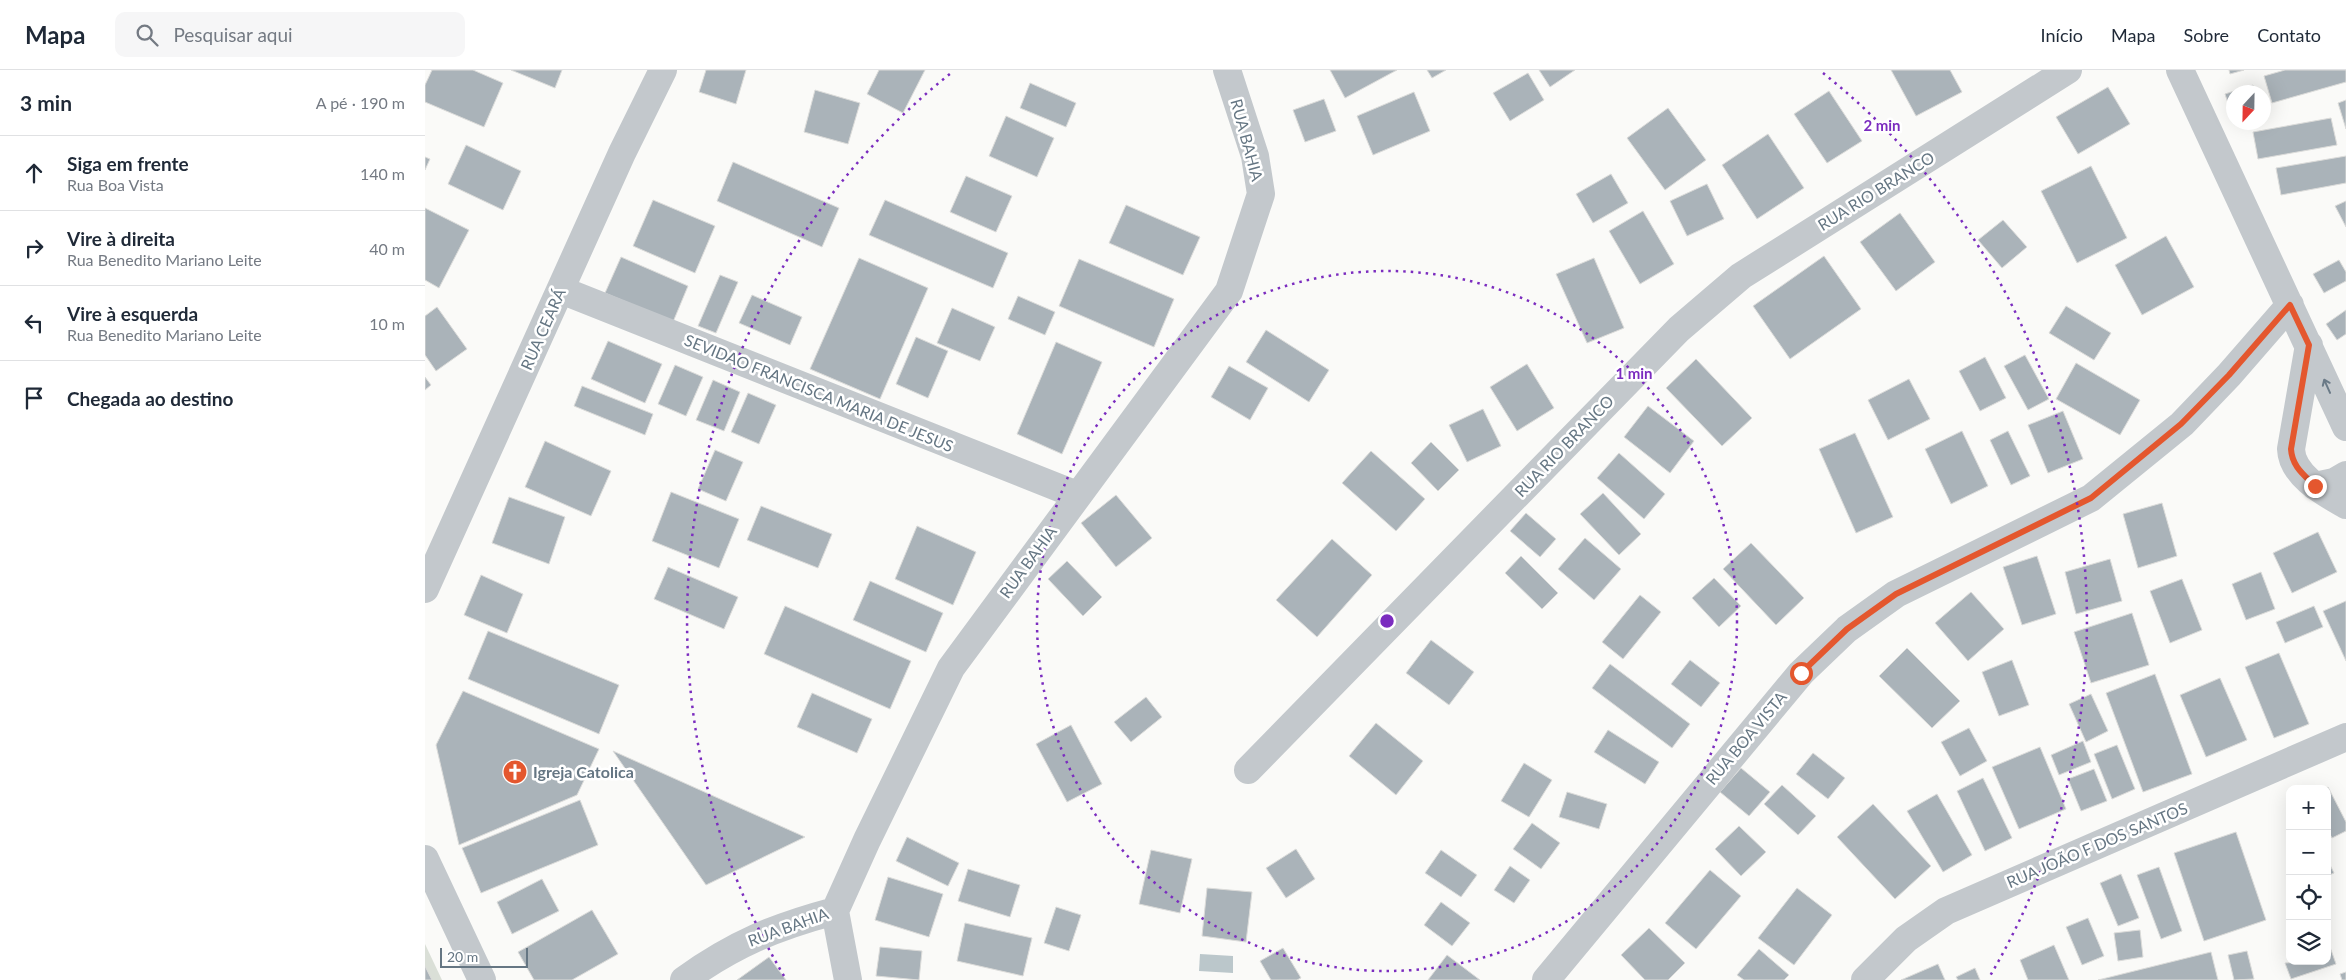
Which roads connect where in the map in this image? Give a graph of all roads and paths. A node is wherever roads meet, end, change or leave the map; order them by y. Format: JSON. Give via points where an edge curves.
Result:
{"nodes":[{"id":1,"x":663,"y":70,"type":"edge"},
{"id":2,"x":1227,"y":70,"type":"edge"},
{"id":3,"x":2068,"y":70,"type":"edge"},
{"id":4,"x":2180,"y":70,"type":"edge"},
{"id":5,"x":561,"y":290,"type":"junction"},
{"id":6,"x":2290,"y":305,"type":"junction"},
{"id":7,"x":2309,"y":345,"type":"junction"},
{"id":8,"x":2296,"y":414,"type":"junction"},
{"id":9,"x":2346,"y":427,"type":"edge"},
{"id":10,"x":2346,"y":475,"type":"edge"},
{"id":11,"x":2315,"y":486,"type":"junction"},
{"id":12,"x":1077,"y":495,"type":"junction"},
{"id":13,"x":2346,"y":505,"type":"edge"},
{"id":14,"x":425,"y":589,"type":"edge"},
{"id":15,"x":2346,"y":737,"type":"edge"},
{"id":16,"x":1248,"y":770,"type":"dead end"},
{"id":17,"x":425,"y":859,"type":"edge"},
{"id":18,"x":835,"y":911,"type":"junction"},
{"id":19,"x":482,"y":980,"type":"edge"},
{"id":20,"x":684,"y":980,"type":"edge"},
{"id":21,"x":848,"y":980,"type":"edge"},
{"id":22,"x":1546,"y":980,"type":"edge"},
{"id":23,"x":1865,"y":980,"type":"edge"}],
"edges":[{"from":1,"to":5,"type":"street","name":"RUA CEARÁ"},
{"from":2,"to":12,"type":"street","name":"RUA BAHIA","via":[[1255,156],[1261,194],[1229,291]]},
{"from":3,"to":16,"type":"street","name":"RUA RIO BRANCO","via":[[1741,276],[1679,329]]},
{"from":4,"to":6,"type":"street"},
{"from":5,"to":12,"type":"street","name":"SEVIDAO FRANCISCA MARIA DE JESUS"},
{"from":5,"to":14,"type":"street","name":"RUA CEARÁ"},
{"from":6,"to":7,"type":"street"},
{"from":6,"to":22,"type":"street","name":"RUA BOA VISTA","via":[[2181,424],[2091,498],[1896,594],[1847,629],[1801,673]]},
{"from":7,"to":8,"type":"street"},
{"from":9,"to":7,"type":"street","one_way":true},
{"from":8,"to":9,"type":"street"},
{"from":8,"to":11,"type":"street","via":[[2291,458]]},
{"from":10,"to":11,"type":"street","via":[[2334,482]]},
{"from":11,"to":13,"type":"street"},
{"from":12,"to":18,"type":"street","name":"RUA BAHIA","via":[[951,668]]},
{"from":15,"to":23,"type":"street","name":"RUA JOÃO F DOS SANTOS","via":[[1946,911],[1906,940]]},
{"from":17,"to":19,"type":"street"},
{"from":18,"to":20,"type":"street","name":"RUA BAHIA","via":[[760,935],[719,956]]},
{"from":18,"to":21,"type":"street"}]}
